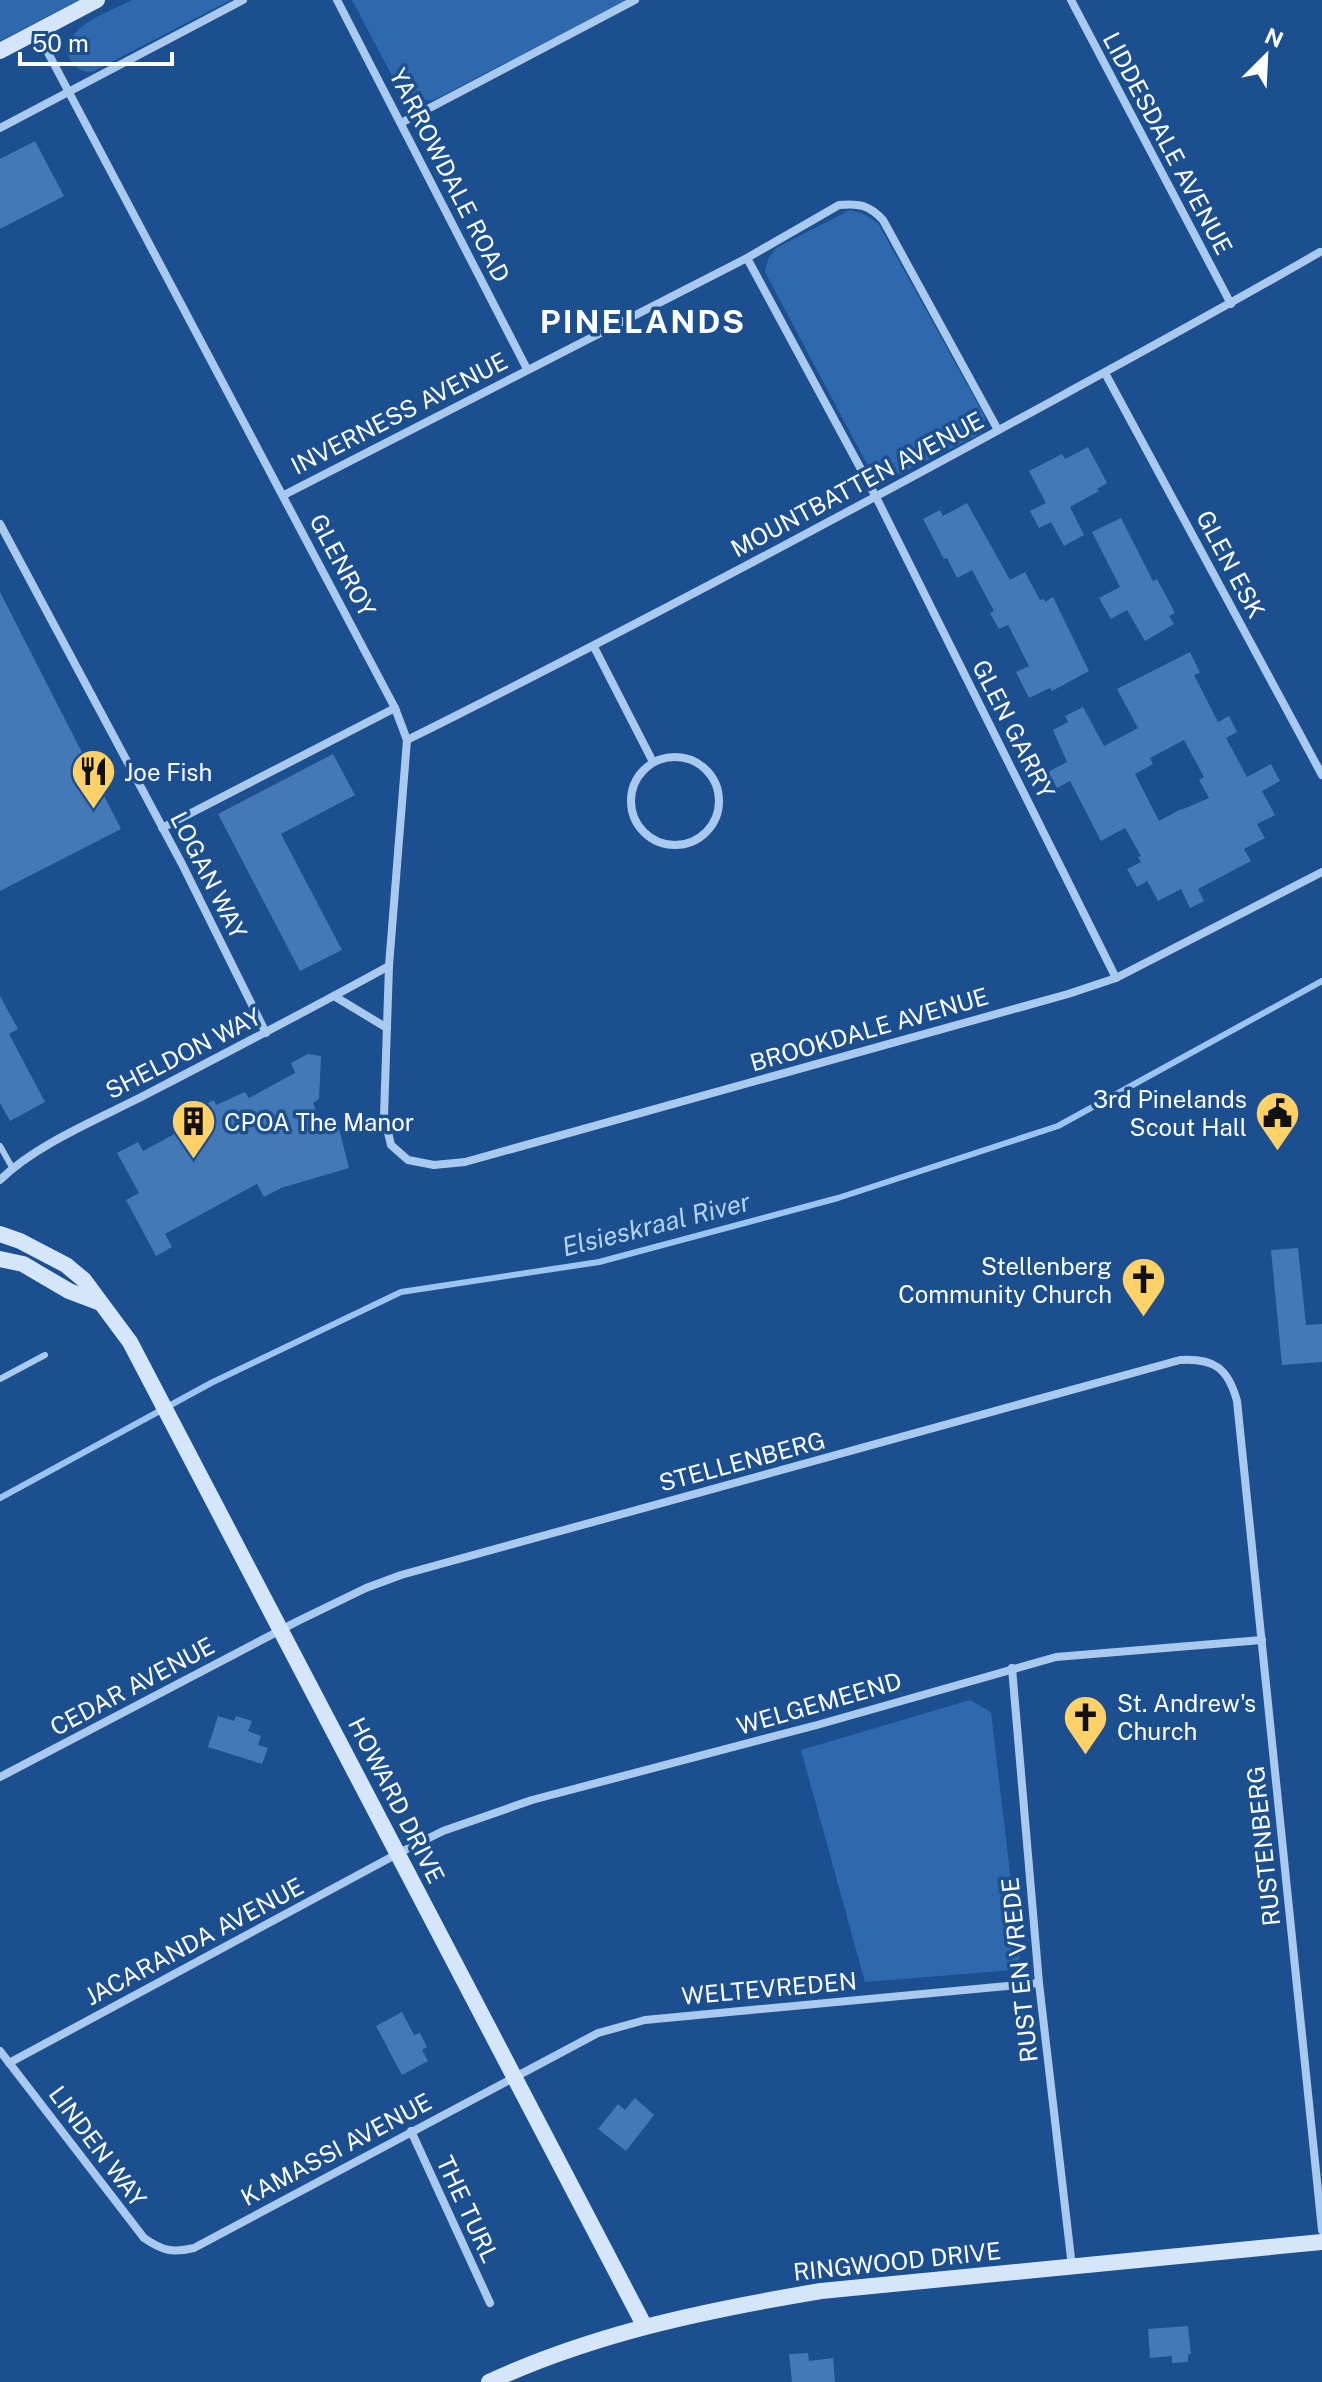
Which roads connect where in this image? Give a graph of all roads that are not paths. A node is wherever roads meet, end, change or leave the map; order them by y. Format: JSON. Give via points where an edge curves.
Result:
{"nodes":[{"id":1,"x":97,"y":0,"type":"edge"},
{"id":2,"x":243,"y":0,"type":"edge"},
{"id":3,"x":337,"y":0,"type":"edge"},
{"id":4,"x":635,"y":0,"type":"edge"},
{"id":5,"x":1071,"y":0,"type":"edge"},
{"id":6,"x":37,"y":32,"type":"junction"},
{"id":7,"x":0,"y":51,"type":"edge"},
{"id":8,"x":68,"y":90,"type":"junction"},
{"id":9,"x":401,"y":123,"type":"junction"},
{"id":10,"x":0,"y":128,"type":"edge"},
{"id":11,"x":1321,"y":249,"type":"edge"},
{"id":12,"x":747,"y":258,"type":"junction"},
{"id":13,"x":1231,"y":304,"type":"junction"},
{"id":14,"x":527,"y":369,"type":"junction"},
{"id":15,"x":1105,"y":373,"type":"junction"},
{"id":16,"x":998,"y":430,"type":"junction"},
{"id":17,"x":284,"y":495,"type":"junction"},
{"id":18,"x":876,"y":497,"type":"junction"},
{"id":19,"x":0,"y":524,"type":"edge"},
{"id":20,"x":594,"y":647,"type":"junction"},
{"id":21,"x":395,"y":708,"type":"junction"},
{"id":22,"x":407,"y":740,"type":"junction"},
{"id":23,"x":653,"y":762,"type":"junction"},
{"id":24,"x":1322,"y":775,"type":"edge"},
{"id":25,"x":162,"y":828,"type":"junction"},
{"id":26,"x":1322,"y":872,"type":"edge"},
{"id":27,"x":389,"y":966,"type":"junction"},
{"id":28,"x":1116,"y":978,"type":"junction"},
{"id":29,"x":334,"y":996,"type":"junction"},
{"id":30,"x":387,"y":1028,"type":"junction"},
{"id":31,"x":266,"y":1033,"type":"junction"},
{"id":32,"x":0,"y":1146,"type":"edge"},
{"id":33,"x":408,"y":1160,"type":"joint"},
{"id":34,"x":13,"y":1169,"type":"junction"},
{"id":35,"x":0,"y":1180,"type":"edge"},
{"id":36,"x":0,"y":1234,"type":"edge"},
{"id":37,"x":0,"y":1259,"type":"edge"},
{"id":38,"x":98,"y":1302,"type":"junction"},
{"id":39,"x":45,"y":1355,"type":"dead end"},
{"id":40,"x":1220,"y":1367,"type":"joint"},
{"id":41,"x":0,"y":1379,"type":"edge"},
{"id":42,"x":282,"y":1630,"type":"junction"},
{"id":43,"x":1262,"y":1640,"type":"junction"},
{"id":44,"x":1012,"y":1668,"type":"junction"},
{"id":45,"x":0,"y":1777,"type":"edge"},
{"id":46,"x":397,"y":1854,"type":"junction"},
{"id":47,"x":1039,"y":1983,"type":"junction"},
{"id":48,"x":0,"y":2051,"type":"edge"},
{"id":49,"x":9,"y":2063,"type":"junction"},
{"id":50,"x":515,"y":2077,"type":"junction"},
{"id":51,"x":411,"y":2131,"type":"junction"},
{"id":52,"x":1322,"y":2230,"type":"edge"},
{"id":53,"x":1322,"y":2242,"type":"edge"},
{"id":54,"x":175,"y":2252,"type":"joint"},
{"id":55,"x":1072,"y":2267,"type":"junction"},
{"id":56,"x":490,"y":2303,"type":"dead end"},
{"id":57,"x":644,"y":2325,"type":"junction"},
{"id":58,"x":489,"y":2382,"type":"edge"}],
"edges":[{"from":1,"to":6,"type":"street"},
{"from":2,"to":8,"type":"street"},
{"from":3,"to":9,"type":"street","name":"YARROWDALE ROAD"},
{"from":4,"to":9,"type":"street"},
{"from":5,"to":13,"type":"street","name":"LIDDESDALE AVENUE"},
{"from":6,"to":7,"type":"street"},
{"from":6,"to":8,"type":"street","name":"GLENROY"},
{"from":8,"to":10,"type":"street"},
{"from":8,"to":17,"type":"street","name":"GLENROY"},
{"from":9,"to":14,"type":"street","name":"YARROWDALE ROAD"},
{"from":11,"to":13,"type":"street","name":"MOUNTBATTEN AVENUE"},
{"from":12,"to":14,"type":"street","name":"INVERNESS AVENUE"},
{"from":12,"to":16,"type":"street","name":"INVERNESS AVENUE","via":[[839,205],[871,208],[883,220]]},
{"from":12,"to":18,"type":"street"},
{"from":13,"to":15,"type":"street","name":"MOUNTBATTEN AVENUE"},
{"from":14,"to":17,"type":"street","name":"INVERNESS AVENUE"},
{"from":15,"to":16,"type":"street","name":"MOUNTBATTEN AVENUE"},
{"from":15,"to":24,"type":"street","name":"GLEN ESK"},
{"from":16,"to":18,"type":"street","name":"MOUNTBATTEN AVENUE"},
{"from":17,"to":21,"type":"street","name":"GLENROY"},
{"from":18,"to":20,"type":"street","name":"MOUNTBATTEN AVENUE"},
{"from":18,"to":28,"type":"street","name":"GLEN GARRY"},
{"from":19,"to":25,"type":"street","name":"LOGAN WAY"},
{"from":20,"to":22,"type":"street","name":"MOUNTBATTEN AVENUE"},
{"from":20,"to":23,"type":"street"},
{"from":21,"to":22,"type":"street","name":"GLENROY"},
{"from":21,"to":25,"type":"street"},
{"from":22,"to":27,"type":"street","name":"GLENROY"},
{"from":23,"to":23,"type":"street","via":[[686,757],[713,778],[718,810],[710,828],[696,840],[669,845],[639,828],[631,792]]},
{"from":25,"to":31,"type":"street","name":"LOGAN WAY"},
{"from":26,"to":28,"type":"street","name":"BROOKDALE AVENUE"},
{"from":27,"to":29,"type":"street","name":"SHELDON WAY"},
{"from":27,"to":30,"type":"street","name":"GLENROY"},
{"from":28,"to":33,"type":"street","name":"BROOKDALE AVENUE","via":[[465,1162],[434,1165]]},
{"from":29,"to":30,"type":"street"},
{"from":29,"to":31,"type":"street","name":"SHELDON WAY"},
{"from":30,"to":33,"type":"street","name":"GLENROY","via":[[384,1116],[391,1145]]},
{"from":31,"to":34,"type":"street","name":"SHELDON WAY","via":[[70,1133]]},
{"from":32,"to":34,"type":"lane"},
{"from":34,"to":35,"type":"street","name":"SHELDON WAY"},
{"from":36,"to":38,"type":"street","name":"HOWARD DRIVE","via":[[66,1265]]},
{"from":37,"to":38,"type":"street","name":"HOWARD DRIVE","via":[[23,1264]]},
{"from":38,"to":42,"type":"street","name":"HOWARD DRIVE","via":[[130,1342]]},
{"from":39,"to":41,"type":"lane"},
{"from":40,"to":42,"type":"street","name":"STELLENBERG","via":[[1198,1359],[1180,1360],[401,1575]]},
{"from":40,"to":43,"type":"street","name":"RUSTENBERG","via":[[1237,1401]]},
{"from":42,"to":45,"type":"street","name":"CEDAR AVENUE"},
{"from":42,"to":46,"type":"street","name":"HOWARD DRIVE"},
{"from":43,"to":44,"type":"street","name":"WELGEMEEND","via":[[1056,1657]]},
{"from":43,"to":52,"type":"street","name":"RUSTENBERG"},
{"from":44,"to":46,"type":"street","name":"WELGEMEEND","via":[[532,1800],[443,1831]]},
{"from":44,"to":47,"type":"street","name":"RUST EN VREDE"},
{"from":46,"to":49,"type":"street","name":"JACARANDA AVENUE"},
{"from":46,"to":50,"type":"street","name":"HOWARD DRIVE"},
{"from":47,"to":50,"type":"street","name":"WELTEVREDEN","via":[[645,2020],[598,2033]]},
{"from":47,"to":55,"type":"street","name":"RUST EN VREDE"},
{"from":48,"to":49,"type":"street","name":"LINDEN WAY"},
{"from":49,"to":54,"type":"street","name":"LINDEN WAY","via":[[144,2238]]},
{"from":50,"to":51,"type":"street","name":"KAMASSI AVENUE"},
{"from":50,"to":57,"type":"street","name":"HOWARD DRIVE"},
{"from":51,"to":54,"type":"street","name":"KAMASSI AVENUE","via":[[194,2248]]},
{"from":51,"to":56,"type":"street","name":"THE TURL"},
{"from":53,"to":55,"type":"street","name":"RINGWOOD DRIVE"},
{"from":55,"to":57,"type":"street","name":"RINGWOOD DRIVE","via":[[821,2291]]},
{"from":57,"to":58,"type":"street","name":"RINGWOOD DRIVE"}]}
